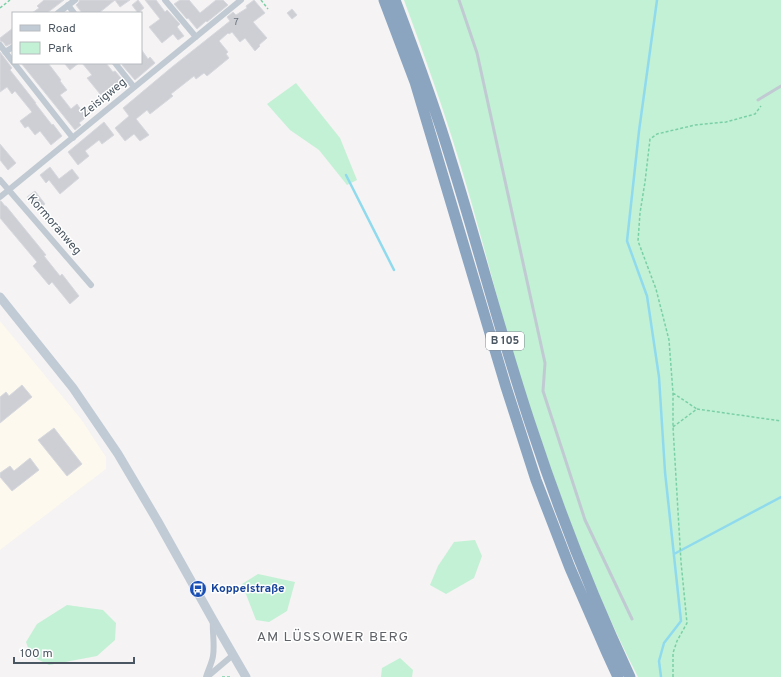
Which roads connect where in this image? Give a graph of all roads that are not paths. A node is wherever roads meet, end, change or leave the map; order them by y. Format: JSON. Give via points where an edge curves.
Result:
{"nodes":[{"id":1,"x":75,"y":0,"type":"edge"},
{"id":2,"x":165,"y":0,"type":"edge"},
{"id":3,"x":241,"y":0,"type":"edge"},
{"id":4,"x":384,"y":0,"type":"edge"},
{"id":5,"x":395,"y":0,"type":"edge"},
{"id":6,"x":459,"y":0,"type":"edge"},
{"id":7,"x":68,"y":6,"type":"junction"},
{"id":8,"x":59,"y":12,"type":"edge"},
{"id":9,"x":73,"y":12,"type":"edge"},
{"id":10,"x":196,"y":37,"type":"junction"},
{"id":11,"x":0,"y":45,"type":"edge"},
{"id":12,"x":12,"y":47,"type":"edge"},
{"id":13,"x":5,"y":52,"type":"junction"},
{"id":14,"x":12,"y":61,"type":"edge"},
{"id":15,"x":15,"y":64,"type":"edge"},
{"id":16,"x":116,"y":64,"type":"edge"},
{"id":17,"x":781,"y":86,"type":"edge"},
{"id":18,"x":134,"y":87,"type":"junction"},
{"id":19,"x":758,"y":100,"type":"dead end"},
{"id":20,"x":73,"y":138,"type":"junction"},
{"id":21,"x":0,"y":180,"type":"edge"},
{"id":22,"x":8,"y":190,"type":"junction"},
{"id":23,"x":0,"y":197,"type":"edge"},
{"id":24,"x":91,"y":285,"type":"dead end"},
{"id":25,"x":0,"y":297,"type":"edge"},
{"id":26,"x":632,"y":619,"type":"dead end"},
{"id":27,"x":213,"y":620,"type":"junction"},
{"id":28,"x":233,"y":654,"type":"junction"},
{"id":29,"x":206,"y":677,"type":"edge"},
{"id":30,"x":246,"y":677,"type":"edge"},
{"id":31,"x":618,"y":677,"type":"edge"},
{"id":32,"x":630,"y":677,"type":"edge"}],
"edges":[{"from":1,"to":7,"type":"street"},
{"from":2,"to":10,"type":"street"},
{"from":3,"to":10,"type":"street","name":"Zeisigweg"},
{"from":4,"to":31,"type":"highway","number":"B 105","via":[[415,82],[536,480],[570,568]]},
{"from":5,"to":32,"type":"highway","number":"B 105","via":[[451,158],[549,481],[601,614]]},
{"from":6,"to":26,"type":"lane","via":[[477,53],[545,363],[543,391],[585,520]]},
{"from":7,"to":8,"type":"street"},
{"from":7,"to":9,"type":"street"},
{"from":10,"to":18,"type":"street","name":"Zeisigweg"},
{"from":11,"to":13,"type":"street"},
{"from":12,"to":13,"type":"street"},
{"from":13,"to":14,"type":"street"},
{"from":15,"to":20,"type":"street"},
{"from":16,"to":18,"type":"street"},
{"from":17,"to":19,"type":"lane"},
{"from":18,"to":20,"type":"street","name":"Zeisigweg"},
{"from":20,"to":22,"type":"street","name":"Zeisigweg"},
{"from":21,"to":22,"type":"street","name":"Kormoranweg"},
{"from":22,"to":23,"type":"street","name":"Zeisigweg"},
{"from":22,"to":24,"type":"street","name":"Kormoranweg"},
{"from":25,"to":27,"type":"street","via":[[74,388],[118,454]]},
{"from":27,"to":28,"type":"street"},
{"from":27,"to":29,"type":"street","via":[[213,656]]},
{"from":28,"to":29,"type":"street"},
{"from":28,"to":30,"type":"street"}]}
